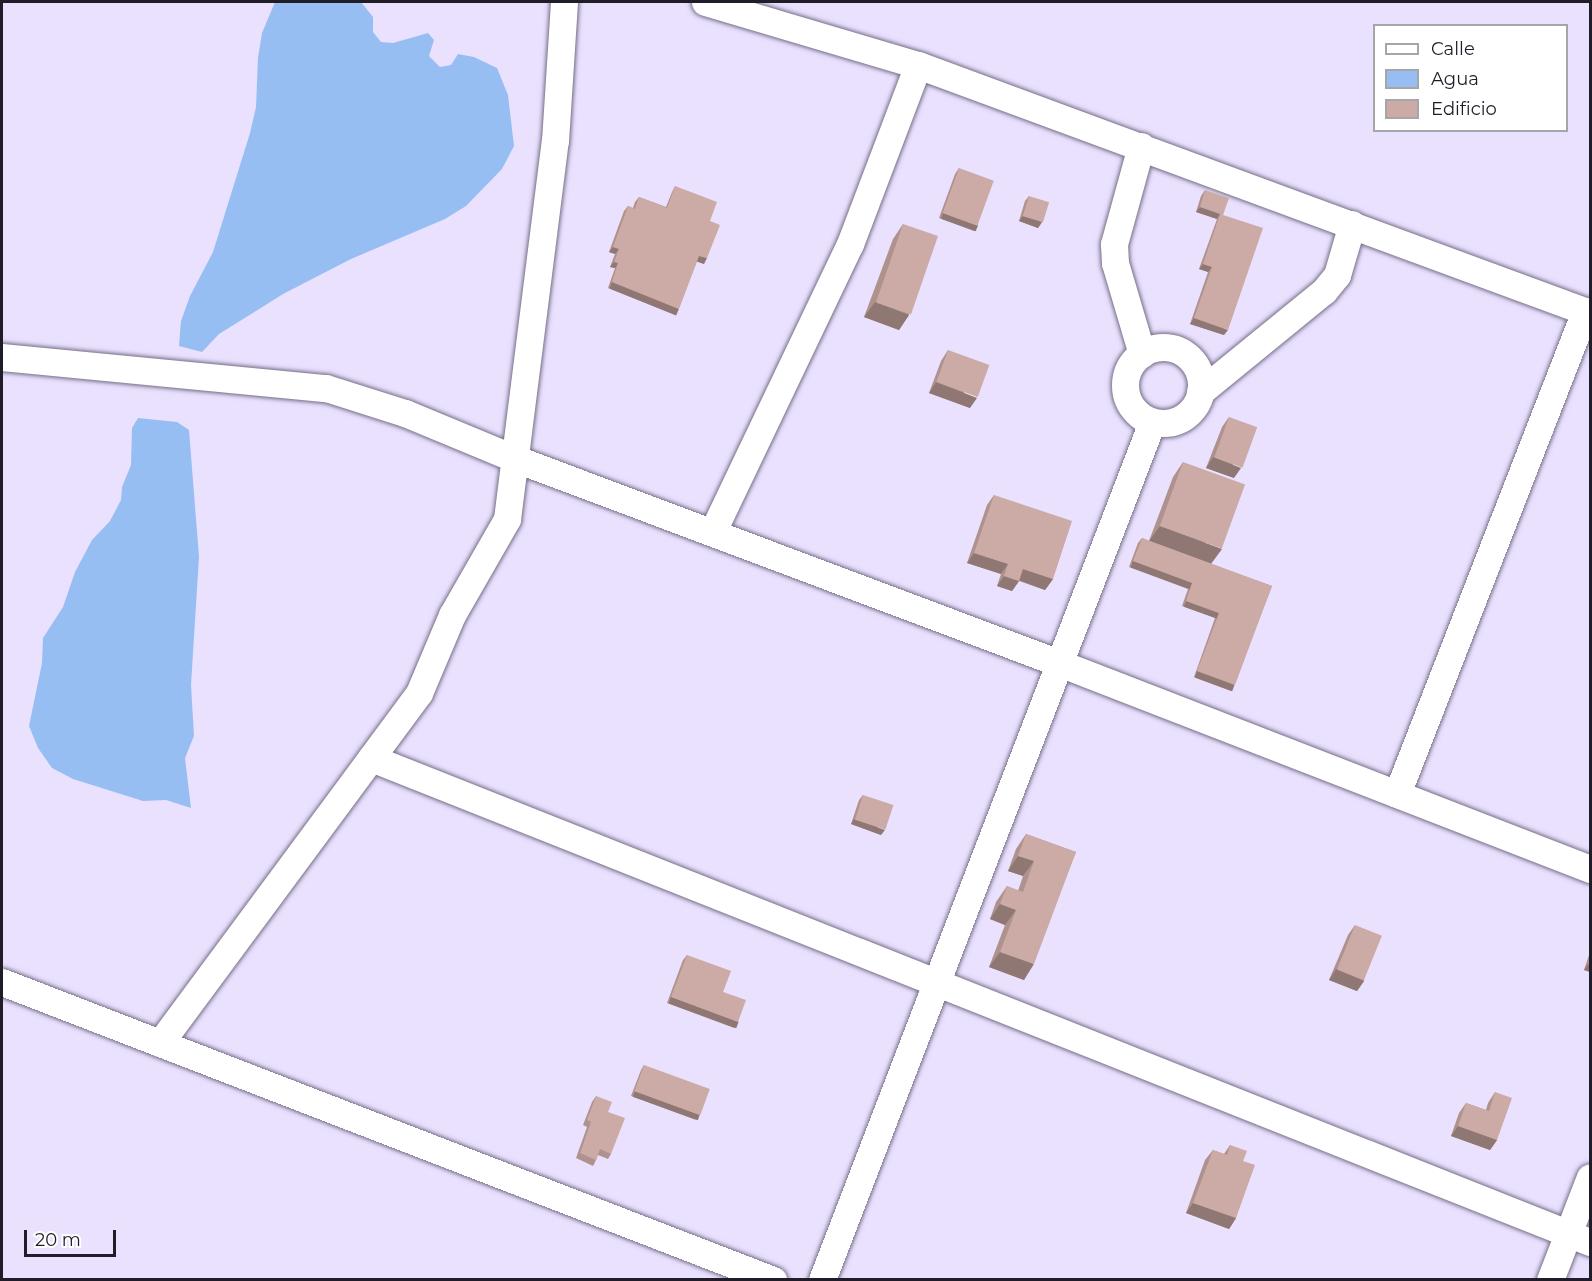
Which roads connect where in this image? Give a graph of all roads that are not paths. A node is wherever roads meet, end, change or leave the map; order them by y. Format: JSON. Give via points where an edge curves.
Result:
{"nodes":[{"id":1,"x":564,"y":2,"type":"edge"},
{"id":2,"x":705,"y":2,"type":"edge"},
{"id":3,"x":918,"y":65,"type":"junction"},
{"id":4,"x":1141,"y":146,"type":"junction"},
{"id":5,"x":1352,"y":224,"type":"junction"},
{"id":6,"x":1588,"y":312,"type":"edge"},
{"id":7,"x":1142,"y":354,"type":"junction"},
{"id":8,"x":2,"y":357,"type":"edge"},
{"id":9,"x":1200,"y":392,"type":"junction"},
{"id":10,"x":1152,"y":422,"type":"junction"},
{"id":11,"x":516,"y":459,"type":"junction"},
{"id":12,"x":713,"y":531,"type":"junction"},
{"id":13,"x":1059,"y":663,"type":"junction"},
{"id":14,"x":371,"y":758,"type":"junction"},
{"id":15,"x":1397,"y":794,"type":"junction"},
{"id":16,"x":1590,"y":869,"type":"edge"},
{"id":17,"x":2,"y":982,"type":"edge"},
{"id":18,"x":936,"y":982,"type":"junction"},
{"id":19,"x":160,"y":1043,"type":"junction"},
{"id":20,"x":1590,"y":1177,"type":"edge"},
{"id":21,"x":1579,"y":1238,"type":"edge"},
{"id":22,"x":773,"y":1280,"type":"edge"},
{"id":23,"x":822,"y":1280,"type":"edge"},
{"id":24,"x":1550,"y":1280,"type":"edge"}],
"edges":[{"from":1,"to":11,"type":"street","via":[[555,141]]},
{"from":2,"to":3,"type":"street"},
{"from":3,"to":4,"type":"street"},
{"from":3,"to":12,"type":"street","via":[[850,244]]},
{"from":4,"to":5,"type":"street"},
{"from":4,"to":7,"type":"street","via":[[1114,244],[1115,263]]},
{"from":5,"to":6,"type":"street"},
{"from":5,"to":9,"type":"street","via":[[1337,275],[1324,291]]},
{"from":6,"to":15,"type":"street"},
{"from":7,"to":9,"type":"street","via":[[1165,348],[1188,357],[1200,379]]},
{"from":7,"to":10,"type":"street","via":[[1127,373],[1126,397],[1132,408]]},
{"from":8,"to":11,"type":"street","via":[[326,388],[405,414]]},
{"from":9,"to":10,"type":"street","via":[[1188,414],[1165,423]]},
{"from":10,"to":13,"type":"street"},
{"from":11,"to":12,"type":"street"},
{"from":11,"to":14,"type":"street","via":[[507,519],[452,615],[419,693]]},
{"from":12,"to":13,"type":"street"},
{"from":13,"to":15,"type":"street"},
{"from":13,"to":18,"type":"street"},
{"from":14,"to":18,"type":"street"},
{"from":14,"to":19,"type":"street"},
{"from":15,"to":16,"type":"street"},
{"from":17,"to":19,"type":"street"},
{"from":18,"to":21,"type":"street"},
{"from":18,"to":23,"type":"street"},
{"from":19,"to":22,"type":"street"},
{"from":20,"to":21,"type":"street"},
{"from":21,"to":24,"type":"street"}]}
